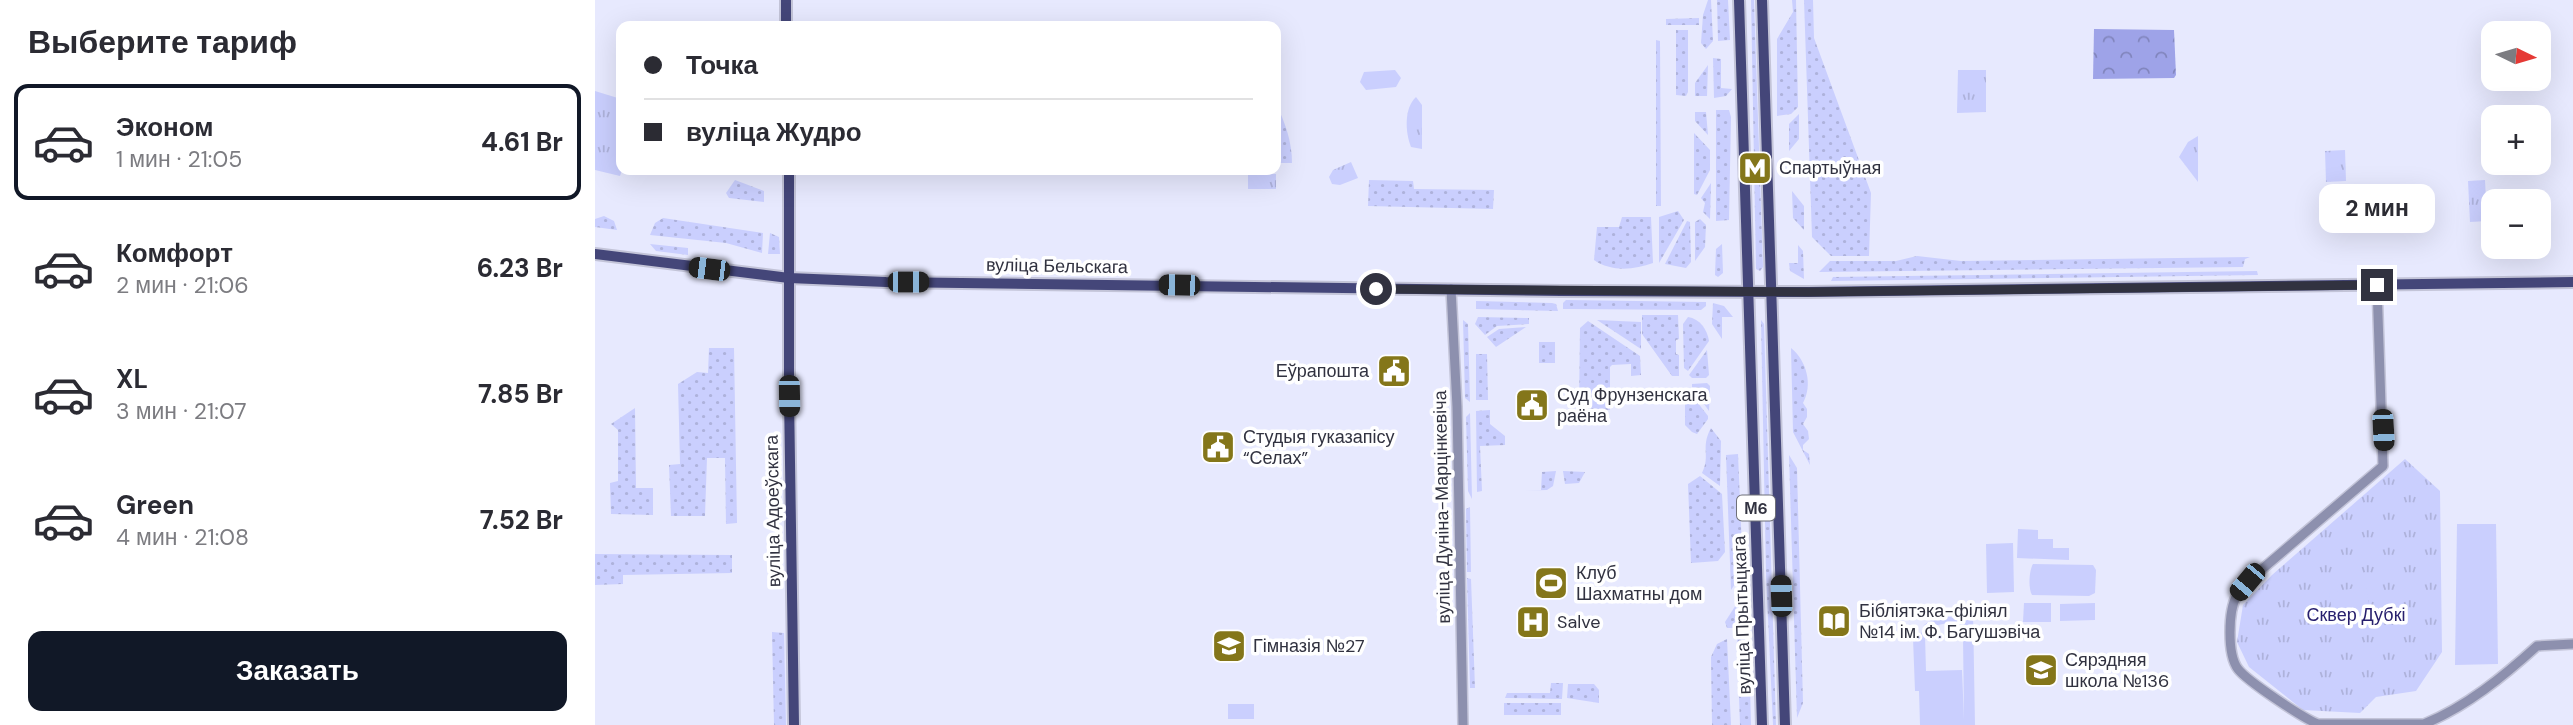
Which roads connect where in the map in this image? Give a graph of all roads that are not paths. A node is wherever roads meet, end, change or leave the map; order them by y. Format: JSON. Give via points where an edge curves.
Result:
{"nodes":[{"id":1,"x":786,"y":0,"type":"edge"},
{"id":2,"x":1739,"y":0,"type":"edge"},
{"id":3,"x":1762,"y":0,"type":"edge"},
{"id":4,"x":786,"y":21,"type":"edge"},
{"id":5,"x":789,"y":175,"type":"edge"},
{"id":6,"x":595,"y":254,"type":"edge"},
{"id":7,"x":789,"y":278,"type":"junction"},
{"id":8,"x":2573,"y":282,"type":"edge"},
{"id":9,"x":2377,"y":285,"type":"junction"},
{"id":10,"x":1451,"y":289,"type":"junction"},
{"id":11,"x":1748,"y":291,"type":"junction"},
{"id":12,"x":1771,"y":292,"type":"junction"},
{"id":13,"x":2573,"y":644,"type":"edge"},
{"id":14,"x":794,"y":725,"type":"edge"},
{"id":15,"x":1463,"y":725,"type":"edge"},
{"id":16,"x":1762,"y":725,"type":"edge"},
{"id":17,"x":1785,"y":725,"type":"edge"}],
"edges":[{"from":1,"to":4,"type":"main road"},
{"from":2,"to":11,"type":"main road","name":"вуліца Прытыцкага","number":"М6"},
{"from":3,"to":12,"type":"main road","number":"М6"},
{"from":5,"to":7,"type":"main road","name":"вуліца Адоеўскага"},
{"from":6,"to":7,"type":"main road","name":"вуліца Бельскага"},
{"from":7,"to":10,"type":"main road","name":"вуліца Бельскага"},
{"from":7,"to":14,"type":"main road","name":"вуліца Адоеўскага"},
{"from":8,"to":9,"type":"main road","name":"вуліца Бельскага"},
{"from":9,"to":12,"type":"main road","name":"вуліца Бельскага"},
{"from":9,"to":13,"type":"street","via":[[2383,466],[2237,594],[2230,643],[2239,670],[2318,724],[2424,724],[2477,694],[2537,646]]},
{"from":10,"to":11,"type":"main road","name":"вуліца Бельскага"},
{"from":10,"to":15,"type":"street","name":"вуліца Дуніна-Марцінкевіча"},
{"from":11,"to":12,"type":"main road","name":"вуліца Бельскага"},
{"from":11,"to":16,"type":"main road","name":"вуліца Прытыцкага","number":"М6"},
{"from":12,"to":17,"type":"main road","number":"М6"}]}
